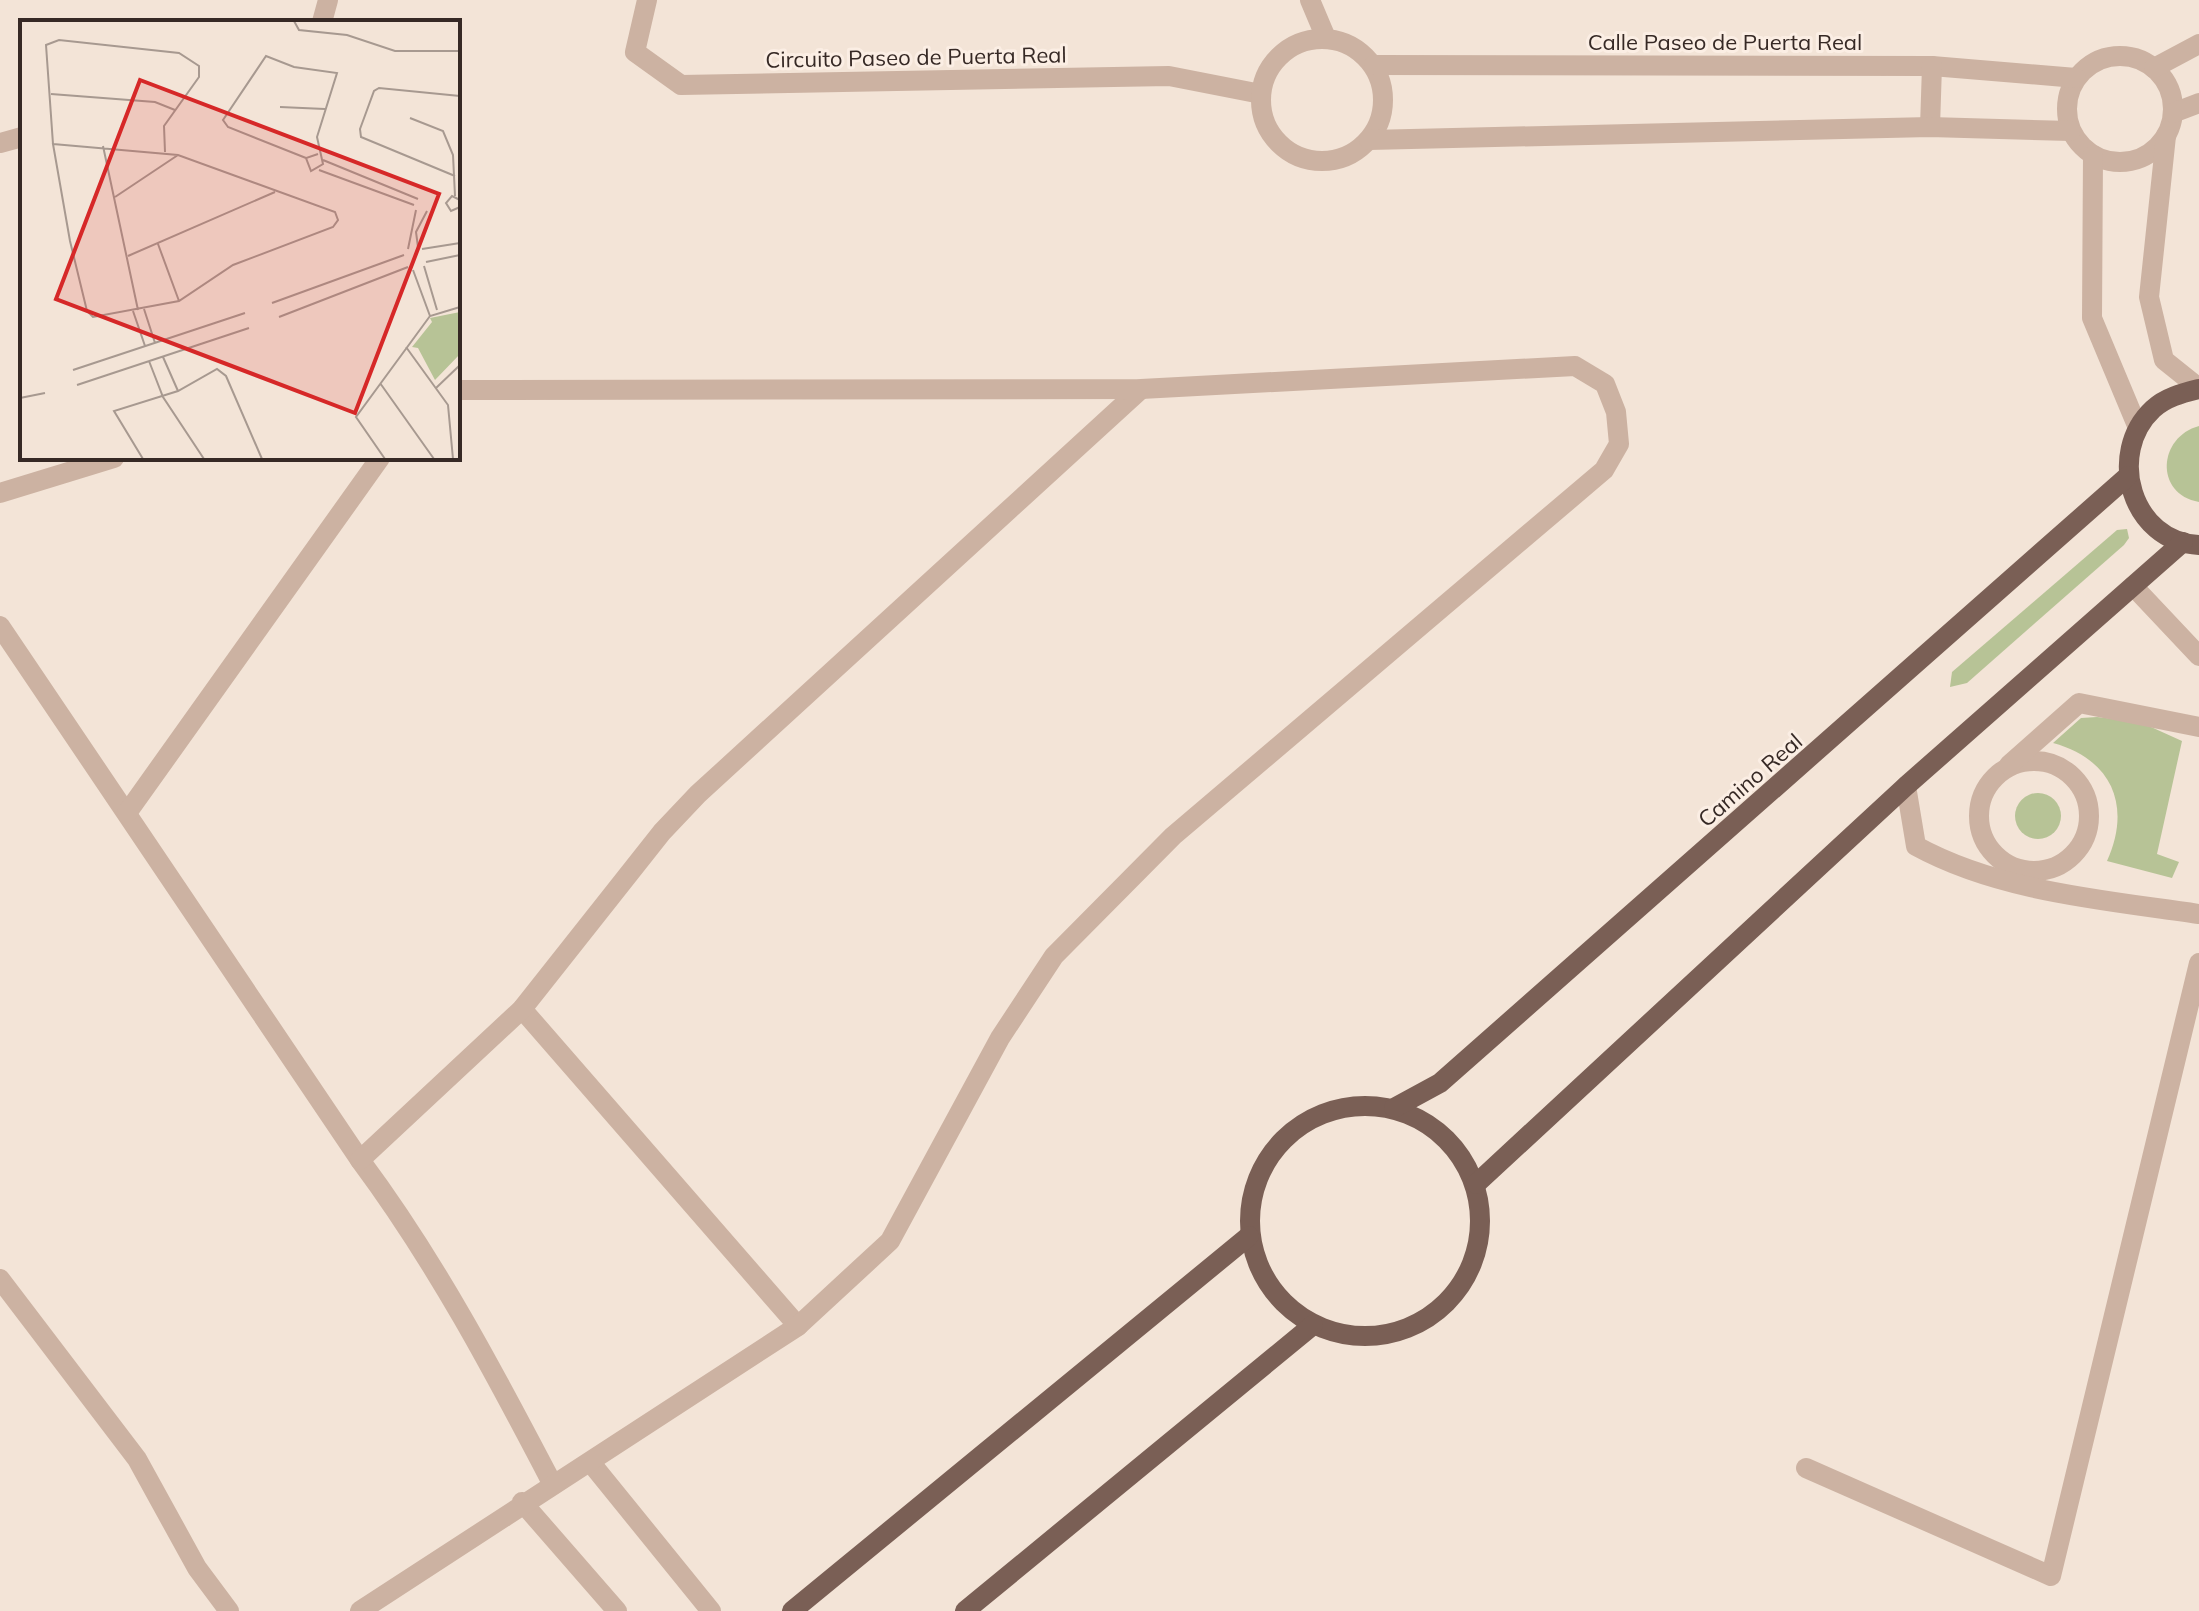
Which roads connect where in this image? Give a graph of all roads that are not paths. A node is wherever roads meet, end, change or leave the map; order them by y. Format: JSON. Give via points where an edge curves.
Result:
{"nodes":[{"id":1,"x":328,"y":0,"type":"edge"},
{"id":2,"x":647,"y":0,"type":"edge"},
{"id":3,"x":1310,"y":0,"type":"edge"},
{"id":4,"x":323,"y":20,"type":"edge"},
{"id":5,"x":1326,"y":38,"type":"junction"},
{"id":6,"x":2199,"y":44,"type":"edge"},
{"id":7,"x":1374,"y":65,"type":"junction"},
{"id":8,"x":1932,"y":66,"type":"junction"},
{"id":9,"x":2154,"y":68,"type":"junction"},
{"id":10,"x":2076,"y":78,"type":"junction"},
{"id":11,"x":1261,"y":94,"type":"junction"},
{"id":12,"x":2199,"y":103,"type":"edge"},
{"id":13,"x":2173,"y":113,"type":"junction"},
{"id":14,"x":1930,"y":127,"type":"junction"},
{"id":15,"x":2071,"y":131,"type":"junction"},
{"id":16,"x":2166,"y":136,"type":"junction"},
{"id":17,"x":20,"y":138,"type":"edge"},
{"id":18,"x":1369,"y":140,"type":"junction"},
{"id":19,"x":0,"y":143,"type":"edge"},
{"id":20,"x":2093,"y":155,"type":"junction"},
{"id":21,"x":1141,"y":389,"type":"junction"},
{"id":22,"x":2199,"y":389,"type":"edge"},
{"id":23,"x":460,"y":390,"type":"edge"},
{"id":24,"x":2138,"y":428,"type":"junction"},
{"id":25,"x":107,"y":460,"type":"edge"},
{"id":26,"x":379,"y":460,"type":"edge"},
{"id":27,"x":2128,"y":476,"type":"junction"},
{"id":28,"x":0,"y":493,"type":"edge"},
{"id":29,"x":2191,"y":544,"type":"edge"},
{"id":30,"x":2133,"y":586,"type":"junction"},
{"id":31,"x":0,"y":626,"type":"edge"},
{"id":32,"x":2199,"y":656,"type":"edge"},
{"id":33,"x":2199,"y":727,"type":"edge"},
{"id":34,"x":2002,"y":771,"type":"junction"},
{"id":35,"x":1906,"y":786,"type":"junction"},
{"id":36,"x":127,"y":813,"type":"junction"},
{"id":37,"x":1983,"y":839,"type":"junction"},
{"id":38,"x":2058,"y":866,"type":"junction"},
{"id":39,"x":1955,"y":868,"type":"junction"},
{"id":40,"x":2074,"y":895,"type":"junction"},
{"id":41,"x":2199,"y":914,"type":"edge"},
{"id":42,"x":2199,"y":963,"type":"edge"},
{"id":43,"x":522,"y":1009,"type":"junction"},
{"id":44,"x":1394,"y":1108,"type":"junction"},
{"id":45,"x":360,"y":1160,"type":"junction"},
{"id":46,"x":1476,"y":1184,"type":"junction"},
{"id":47,"x":1249,"y":1236,"type":"junction"},
{"id":48,"x":0,"y":1279,"type":"edge"},
{"id":49,"x":1313,"y":1325,"type":"junction"},
{"id":50,"x":798,"y":1326,"type":"junction"},
{"id":51,"x":591,"y":1463,"type":"junction"},
{"id":52,"x":1806,"y":1468,"type":"dead end"},
{"id":53,"x":553,"y":1485,"type":"junction"},
{"id":54,"x":522,"y":1502,"type":"junction"},
{"id":55,"x":229,"y":1611,"type":"edge"},
{"id":56,"x":360,"y":1611,"type":"edge"},
{"id":57,"x":617,"y":1611,"type":"edge"},
{"id":58,"x":711,"y":1611,"type":"edge"},
{"id":59,"x":792,"y":1611,"type":"edge"},
{"id":60,"x":965,"y":1611,"type":"edge"}],
"edges":[{"from":1,"to":4,"type":"street"},
{"from":2,"to":11,"type":"street","name":"Circuito Paseo de Puerta Real","via":[[635,52],[681,85],[1169,76]]},
{"from":3,"to":5,"type":"street"},
{"from":5,"to":7,"type":"street","via":[[1353,45]]},
{"from":5,"to":11,"type":"street","via":[[1295,44],[1271,65]]},
{"from":6,"to":9,"type":"street"},
{"from":7,"to":8,"type":"street","name":"Calle Paseo de Puerta Real"},
{"from":7,"to":18,"type":"street","via":[[1384,92],[1382,118]]},
{"from":8,"to":10,"type":"street","name":"Calle Paseo de Puerta Real"},
{"from":8,"to":14,"type":"street"},
{"from":9,"to":10,"type":"street","via":[[2125,56],[2106,58]]},
{"from":9,"to":13,"type":"street","via":[[2168,85]]},
{"from":10,"to":15,"type":"street","via":[[2068,104]]},
{"from":11,"to":18,"type":"street","via":[[1264,120],[1277,141],[1298,156],[1323,161],[1348,155]]},
{"from":12,"to":13,"type":"street"},
{"from":13,"to":16,"type":"street"},
{"from":14,"to":15,"type":"street"},
{"from":14,"to":18,"type":"street"},
{"from":15,"to":20,"type":"street"},
{"from":16,"to":20,"type":"street","via":[[2141,158],[2108,161]]},
{"from":16,"to":22,"type":"street","via":[[2149,297],[2164,360]]},
{"from":17,"to":19,"type":"street"},
{"from":20,"to":24,"type":"street","via":[[2092,318]]},
{"from":21,"to":23,"type":"street"},
{"from":21,"to":43,"type":"street","via":[[698,794]]},
{"from":21,"to":50,"type":"street","via":[[1575,366],[1605,384],[1616,412],[1619,444],[1604,470],[1173,836],[1054,956],[1000,1038],[890,1241]]},
{"from":22,"to":24,"type":"main road","via":[[2154,408]]},
{"from":24,"to":27,"type":"main road","via":[[2129,451]]},
{"from":25,"to":28,"type":"street"},
{"from":26,"to":36,"type":"street"},
{"from":27,"to":29,"type":"main road","via":[[2134,500],[2148,521]]},
{"from":27,"to":44,"type":"main road","name":"Camino Real","via":[[1440,1083]]},
{"from":29,"to":30,"type":"main road"},
{"from":30,"to":32,"type":"street"},
{"from":30,"to":35,"type":"main road"},
{"from":31,"to":36,"type":"street"},
{"from":33,"to":34,"type":"street","via":[[2079,703]]},
{"from":34,"to":37,"type":"street","via":[[1981,802]]},
{"from":34,"to":38,"type":"street","via":[[2038,761],[2072,776],[2083,791],[2089,827],[2083,842]]},
{"from":35,"to":39,"type":"street","via":[[1916,846]]},
{"from":35,"to":46,"type":"main road"},
{"from":36,"to":45,"type":"street"},
{"from":37,"to":38,"type":"street","via":[[1994,854],[2024,871]]},
{"from":37,"to":39,"type":"street"},
{"from":38,"to":40,"type":"street"},
{"from":39,"to":40,"type":"street"},
{"from":40,"to":41,"type":"street"},
{"from":42,"to":52,"type":"street","via":[[2051,1576]]},
{"from":43,"to":45,"type":"street"},
{"from":43,"to":50,"type":"street"},
{"from":44,"to":46,"type":"main road","via":[[1429,1124],[1457,1150]]},
{"from":44,"to":47,"type":"main road","via":[[1357,1105],[1320,1114],[1287,1134],[1264,1163],[1250,1199]]},
{"from":45,"to":53,"type":"street","via":[[406,1221],[474,1334]]},
{"from":46,"to":49,"type":"main road","via":[[1482,1222],[1474,1261],[1454,1295],[1425,1320],[1389,1334],[1350,1336]]},
{"from":47,"to":49,"type":"main road","via":[[1260,1272],[1282,1303]]},
{"from":47,"to":59,"type":"main road"},
{"from":48,"to":55,"type":"street","via":[[137,1459],[197,1568]]},
{"from":49,"to":60,"type":"main road"},
{"from":50,"to":51,"type":"street"},
{"from":51,"to":53,"type":"street"},
{"from":51,"to":58,"type":"street"},
{"from":53,"to":54,"type":"street"},
{"from":54,"to":56,"type":"street"},
{"from":54,"to":57,"type":"street"}]}
